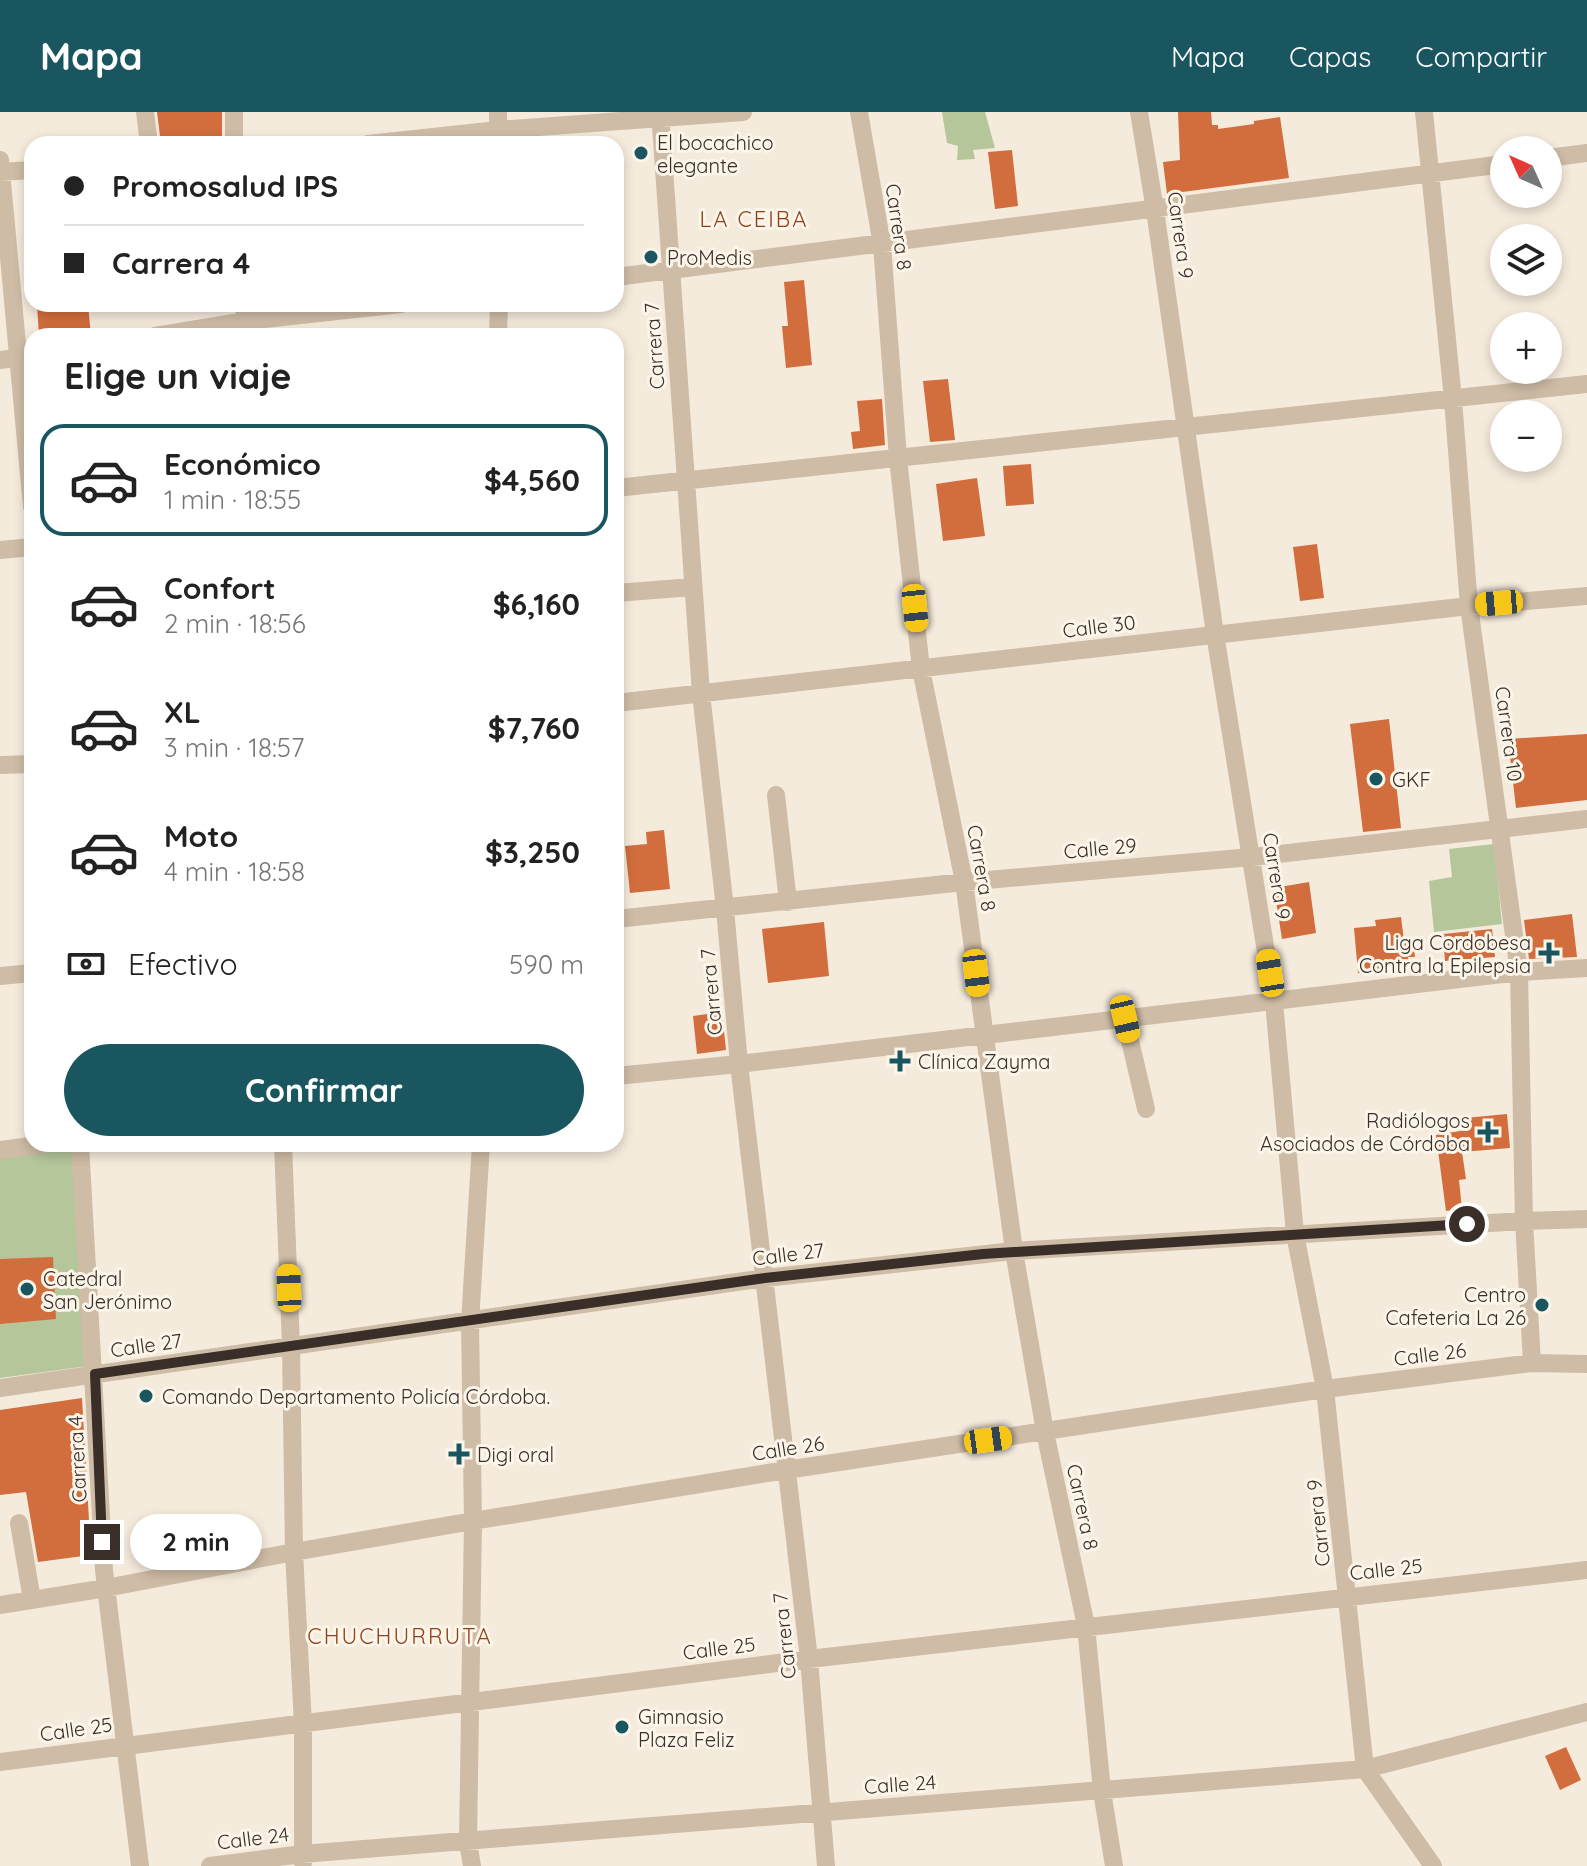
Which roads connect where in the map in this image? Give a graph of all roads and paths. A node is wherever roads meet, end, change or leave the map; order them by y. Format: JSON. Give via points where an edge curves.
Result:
{"nodes":[{"id":1,"x":145,"y":112,"type":"edge"},
{"id":2,"x":234,"y":112,"type":"edge"},
{"id":3,"x":743,"y":112,"type":"edge"},
{"id":4,"x":859,"y":112,"type":"edge"},
{"id":5,"x":1139,"y":112,"type":"edge"},
{"id":6,"x":1424,"y":112,"type":"edge"},
{"id":7,"x":661,"y":116,"type":"edge"},
{"id":8,"x":498,"y":129,"type":"edge"},
{"id":9,"x":148,"y":136,"type":"edge"},
{"id":10,"x":234,"y":136,"type":"edge"},
{"id":11,"x":437,"y":136,"type":"edge"},
{"id":12,"x":1587,"y":153,"type":"edge"},
{"id":13,"x":1562,"y":156,"type":"edge"},
{"id":14,"x":0,"y":160,"type":"edge"},
{"id":15,"x":1490,"y":166,"type":"edge"},
{"id":16,"x":24,"y":170,"type":"edge"},
{"id":17,"x":0,"y":172,"type":"edge"},
{"id":18,"x":1431,"y":174,"type":"junction"},
{"id":19,"x":1155,"y":210,"type":"junction"},
{"id":20,"x":882,"y":245,"type":"junction"},
{"id":21,"x":670,"y":270,"type":"junction"},
{"id":22,"x":624,"y":276,"type":"edge"},
{"id":23,"x":323,"y":312,"type":"edge"},
{"id":24,"x":245,"y":320,"type":"edge"},
{"id":25,"x":200,"y":328,"type":"edge"},
{"id":26,"x":16,"y":358,"type":"edge"},
{"id":27,"x":1587,"y":384,"type":"edge"},
{"id":28,"x":1453,"y":399,"type":"junction"},
{"id":29,"x":1186,"y":427,"type":"junction"},
{"id":30,"x":24,"y":432,"type":"edge"},
{"id":31,"x":898,"y":458,"type":"junction"},
{"id":32,"x":685,"y":481,"type":"junction"},
{"id":33,"x":624,"y":487,"type":"edge"},
{"id":34,"x":24,"y":548,"type":"edge"},
{"id":35,"x":0,"y":550,"type":"edge"},
{"id":36,"x":693,"y":587,"type":"junction"},
{"id":37,"x":624,"y":592,"type":"edge"},
{"id":38,"x":1587,"y":596,"type":"edge"},
{"id":39,"x":1469,"y":606,"type":"junction"},
{"id":40,"x":1215,"y":634,"type":"junction"},
{"id":41,"x":921,"y":669,"type":"junction"},
{"id":42,"x":701,"y":693,"type":"junction"},
{"id":43,"x":624,"y":702,"type":"edge"},
{"id":44,"x":24,"y":764,"type":"edge"},
{"id":45,"x":0,"y":765,"type":"edge"},
{"id":46,"x":776,"y":795,"type":"dead end"},
{"id":47,"x":1587,"y":819,"type":"edge"},
{"id":48,"x":1501,"y":830,"type":"junction"},
{"id":49,"x":1252,"y":857,"type":"junction"},
{"id":50,"x":964,"y":882,"type":"junction"},
{"id":51,"x":788,"y":902,"type":"junction"},
{"id":52,"x":725,"y":909,"type":"junction"},
{"id":53,"x":624,"y":918,"type":"edge"},
{"id":54,"x":1587,"y":968,"type":"edge"},
{"id":55,"x":1519,"y":972,"type":"junction"},
{"id":56,"x":24,"y":974,"type":"edge"},
{"id":57,"x":0,"y":976,"type":"edge"},
{"id":58,"x":1274,"y":1002,"type":"junction"},
{"id":59,"x":1125,"y":1019,"type":"junction"},
{"id":60,"x":984,"y":1034,"type":"junction"},
{"id":61,"x":739,"y":1064,"type":"junction"},
{"id":62,"x":624,"y":1075,"type":"edge"},
{"id":63,"x":1146,"y":1109,"type":"dead end"},
{"id":64,"x":24,"y":1147,"type":"edge"},
{"id":65,"x":0,"y":1150,"type":"edge"},
{"id":66,"x":81,"y":1152,"type":"edge"},
{"id":67,"x":283,"y":1152,"type":"edge"},
{"id":68,"x":481,"y":1152,"type":"edge"},
{"id":69,"x":1587,"y":1219,"type":"edge"},
{"id":70,"x":1524,"y":1221,"type":"junction"},
{"id":71,"x":1295,"y":1234,"type":"junction"},
{"id":72,"x":1014,"y":1251,"type":"junction"},
{"id":73,"x":765,"y":1278,"type":"junction"},
{"id":74,"x":470,"y":1322,"type":"junction"},
{"id":75,"x":291,"y":1346,"type":"junction"},
{"id":76,"x":1532,"y":1363,"type":"junction"},
{"id":77,"x":1587,"y":1364,"type":"edge"},
{"id":78,"x":95,"y":1374,"type":"junction"},
{"id":79,"x":0,"y":1388,"type":"edge"},
{"id":80,"x":1325,"y":1389,"type":"junction"},
{"id":81,"x":1045,"y":1432,"type":"junction"},
{"id":82,"x":786,"y":1470,"type":"junction"},
{"id":83,"x":473,"y":1521,"type":"junction"},
{"id":84,"x":19,"y":1523,"type":"dead end"},
{"id":85,"x":294,"y":1552,"type":"junction"},
{"id":86,"x":1587,"y":1570,"type":"edge"},
{"id":87,"x":106,"y":1588,"type":"junction"},
{"id":88,"x":1348,"y":1596,"type":"junction"},
{"id":89,"x":32,"y":1600,"type":"junction"},
{"id":90,"x":0,"y":1605,"type":"edge"},
{"id":91,"x":1086,"y":1626,"type":"junction"},
{"id":92,"x":809,"y":1659,"type":"junction"},
{"id":93,"x":472,"y":1702,"type":"junction"},
{"id":94,"x":1587,"y":1712,"type":"edge"},
{"id":95,"x":303,"y":1725,"type":"junction"},
{"id":96,"x":125,"y":1745,"type":"junction"},
{"id":97,"x":0,"y":1762,"type":"edge"},
{"id":98,"x":1365,"y":1769,"type":"junction"},
{"id":99,"x":1102,"y":1791,"type":"junction"},
{"id":100,"x":822,"y":1812,"type":"junction"},
{"id":101,"x":468,"y":1842,"type":"junction"},
{"id":102,"x":302,"y":1860,"type":"edge"},
{"id":103,"x":140,"y":1866,"type":"edge"},
{"id":104,"x":210,"y":1866,"type":"edge"},
{"id":105,"x":472,"y":1866,"type":"edge"},
{"id":106,"x":826,"y":1866,"type":"edge"},
{"id":107,"x":1114,"y":1866,"type":"edge"},
{"id":108,"x":1433,"y":1866,"type":"edge"}],
"edges":[{"from":1,"to":9,"type":"street"},
{"from":2,"to":10,"type":"street"},
{"from":3,"to":7,"type":"street"},
{"from":4,"to":20,"type":"street","name":"Carrera 8"},
{"from":5,"to":19,"type":"street","name":"Carrera 9"},
{"from":6,"to":18,"type":"street","name":"Carrera 10"},
{"from":7,"to":8,"type":"street"},
{"from":7,"to":21,"type":"street","name":"Carrera 7"},
{"from":8,"to":11,"type":"street"},
{"from":12,"to":13,"type":"street"},
{"from":14,"to":17,"type":"street"},
{"from":15,"to":18,"type":"street"},
{"from":16,"to":17,"type":"street"},
{"from":17,"to":26,"type":"street"},
{"from":18,"to":19,"type":"street"},
{"from":18,"to":28,"type":"street","name":"Carrera 10"},
{"from":19,"to":20,"type":"street"},
{"from":19,"to":29,"type":"street","name":"Carrera 9"},
{"from":20,"to":21,"type":"street"},
{"from":20,"to":31,"type":"street","name":"Carrera 8"},
{"from":21,"to":22,"type":"street"},
{"from":21,"to":32,"type":"street","name":"Carrera 7"},
{"from":23,"to":24,"type":"street"},
{"from":24,"to":25,"type":"street"},
{"from":26,"to":30,"type":"street"},
{"from":27,"to":28,"type":"street"},
{"from":28,"to":29,"type":"street"},
{"from":28,"to":39,"type":"street","name":"Carrera 10"},
{"from":29,"to":31,"type":"street"},
{"from":29,"to":40,"type":"street","name":"Carrera 9"},
{"from":31,"to":32,"type":"street"},
{"from":31,"to":41,"type":"street","name":"Carrera 8"},
{"from":32,"to":33,"type":"street"},
{"from":32,"to":36,"type":"street","name":"Carrera 7"},
{"from":34,"to":35,"type":"street"},
{"from":36,"to":37,"type":"street"},
{"from":36,"to":42,"type":"street","name":"Carrera 7"},
{"from":38,"to":39,"type":"street","name":"Calle 30"},
{"from":39,"to":40,"type":"street","name":"Calle 30"},
{"from":39,"to":48,"type":"street","name":"Carrera 10"},
{"from":40,"to":41,"type":"street","name":"Calle 30"},
{"from":40,"to":49,"type":"street","name":"Carrera 9"},
{"from":41,"to":42,"type":"street","name":"Calle 30"},
{"from":41,"to":50,"type":"street","name":"Carrera 8"},
{"from":42,"to":43,"type":"street","name":"Calle 30"},
{"from":42,"to":52,"type":"street","name":"Carrera 7"},
{"from":44,"to":45,"type":"street"},
{"from":46,"to":51,"type":"street"},
{"from":47,"to":48,"type":"street","name":"Calle 29"},
{"from":48,"to":49,"type":"street","name":"Calle 29"},
{"from":48,"to":55,"type":"street","name":"Carrera 10"},
{"from":49,"to":50,"type":"street","name":"Calle 29"},
{"from":49,"to":58,"type":"street","name":"Carrera 9"},
{"from":50,"to":51,"type":"street","name":"Calle 29"},
{"from":50,"to":60,"type":"street","name":"Carrera 8"},
{"from":51,"to":52,"type":"street","name":"Calle 29"},
{"from":52,"to":53,"type":"street","name":"Calle 29"},
{"from":52,"to":61,"type":"street","name":"Carrera 7"},
{"from":54,"to":55,"type":"street"},
{"from":55,"to":58,"type":"street"},
{"from":55,"to":70,"type":"street","name":"Carrera 10"},
{"from":56,"to":57,"type":"street"},
{"from":58,"to":59,"type":"street"},
{"from":58,"to":71,"type":"street","name":"Carrera 9"},
{"from":59,"to":60,"type":"street"},
{"from":59,"to":63,"type":"street"},
{"from":60,"to":61,"type":"street"},
{"from":60,"to":72,"type":"street","name":"Carrera 8"},
{"from":61,"to":62,"type":"street"},
{"from":61,"to":73,"type":"street","name":"Carrera 7"},
{"from":64,"to":65,"type":"street"},
{"from":66,"to":78,"type":"street","name":"Carrera 4"},
{"from":67,"to":75,"type":"street"},
{"from":68,"to":74,"type":"street"},
{"from":69,"to":70,"type":"street","name":"Calle 27"},
{"from":70,"to":71,"type":"street","name":"Calle 27"},
{"from":70,"to":76,"type":"street","name":"Carrera 10"},
{"from":71,"to":72,"type":"street","name":"Calle 27"},
{"from":71,"to":80,"type":"street","name":"Carrera 9"},
{"from":72,"to":73,"type":"street","name":"Calle 27"},
{"from":72,"to":81,"type":"street","name":"Carrera 8"},
{"from":73,"to":74,"type":"street","name":"Calle 27"},
{"from":73,"to":82,"type":"street","name":"Carrera 7"},
{"from":74,"to":75,"type":"street","name":"Calle 27"},
{"from":74,"to":83,"type":"street"},
{"from":75,"to":78,"type":"street","name":"Calle 27"},
{"from":75,"to":85,"type":"street"},
{"from":76,"to":77,"type":"street","name":"Calle 26"},
{"from":76,"to":80,"type":"street","name":"Calle 26"},
{"from":78,"to":79,"type":"street","name":"Calle 27"},
{"from":78,"to":87,"type":"street","name":"Carrera 4"},
{"from":80,"to":81,"type":"street","name":"Calle 26"},
{"from":80,"to":88,"type":"street","name":"Carrera 9"},
{"from":81,"to":82,"type":"street","name":"Calle 26"},
{"from":81,"to":91,"type":"street","name":"Carrera 8"},
{"from":82,"to":83,"type":"street","name":"Calle 26"},
{"from":82,"to":92,"type":"street","name":"Carrera 7"},
{"from":83,"to":85,"type":"street","name":"Calle 26"},
{"from":83,"to":93,"type":"street"},
{"from":84,"to":89,"type":"street"},
{"from":85,"to":87,"type":"street","name":"Calle 26"},
{"from":85,"to":95,"type":"street"},
{"from":86,"to":88,"type":"street","name":"Calle 25"},
{"from":87,"to":89,"type":"street","name":"Calle 26"},
{"from":87,"to":96,"type":"street","name":"Carrera 4"},
{"from":88,"to":91,"type":"street","name":"Calle 25"},
{"from":88,"to":98,"type":"street","name":"Carrera 9"},
{"from":89,"to":90,"type":"street","name":"Calle 26"},
{"from":91,"to":92,"type":"street","name":"Calle 25"},
{"from":91,"to":99,"type":"street","name":"Carrera 8"},
{"from":92,"to":93,"type":"street","name":"Calle 25"},
{"from":92,"to":100,"type":"street","name":"Carrera 7"},
{"from":93,"to":95,"type":"street","name":"Calle 25"},
{"from":93,"to":101,"type":"street"},
{"from":94,"to":98,"type":"street","name":"Calle 24"},
{"from":95,"to":96,"type":"street","name":"Calle 25"},
{"from":95,"to":102,"type":"street"},
{"from":96,"to":97,"type":"street","name":"Calle 25"},
{"from":96,"to":103,"type":"street","name":"Carrera 4"},
{"from":98,"to":99,"type":"street","name":"Calle 24"},
{"from":98,"to":108,"type":"street","name":"Carrera 9"},
{"from":99,"to":100,"type":"street","name":"Calle 24"},
{"from":99,"to":107,"type":"street","name":"Carrera 8"},
{"from":100,"to":101,"type":"street","name":"Calle 24"},
{"from":100,"to":106,"type":"street","name":"Carrera 7"},
{"from":101,"to":102,"type":"street","name":"Calle 24"},
{"from":101,"to":105,"type":"street"},
{"from":102,"to":104,"type":"street","name":"Calle 24"}]}
